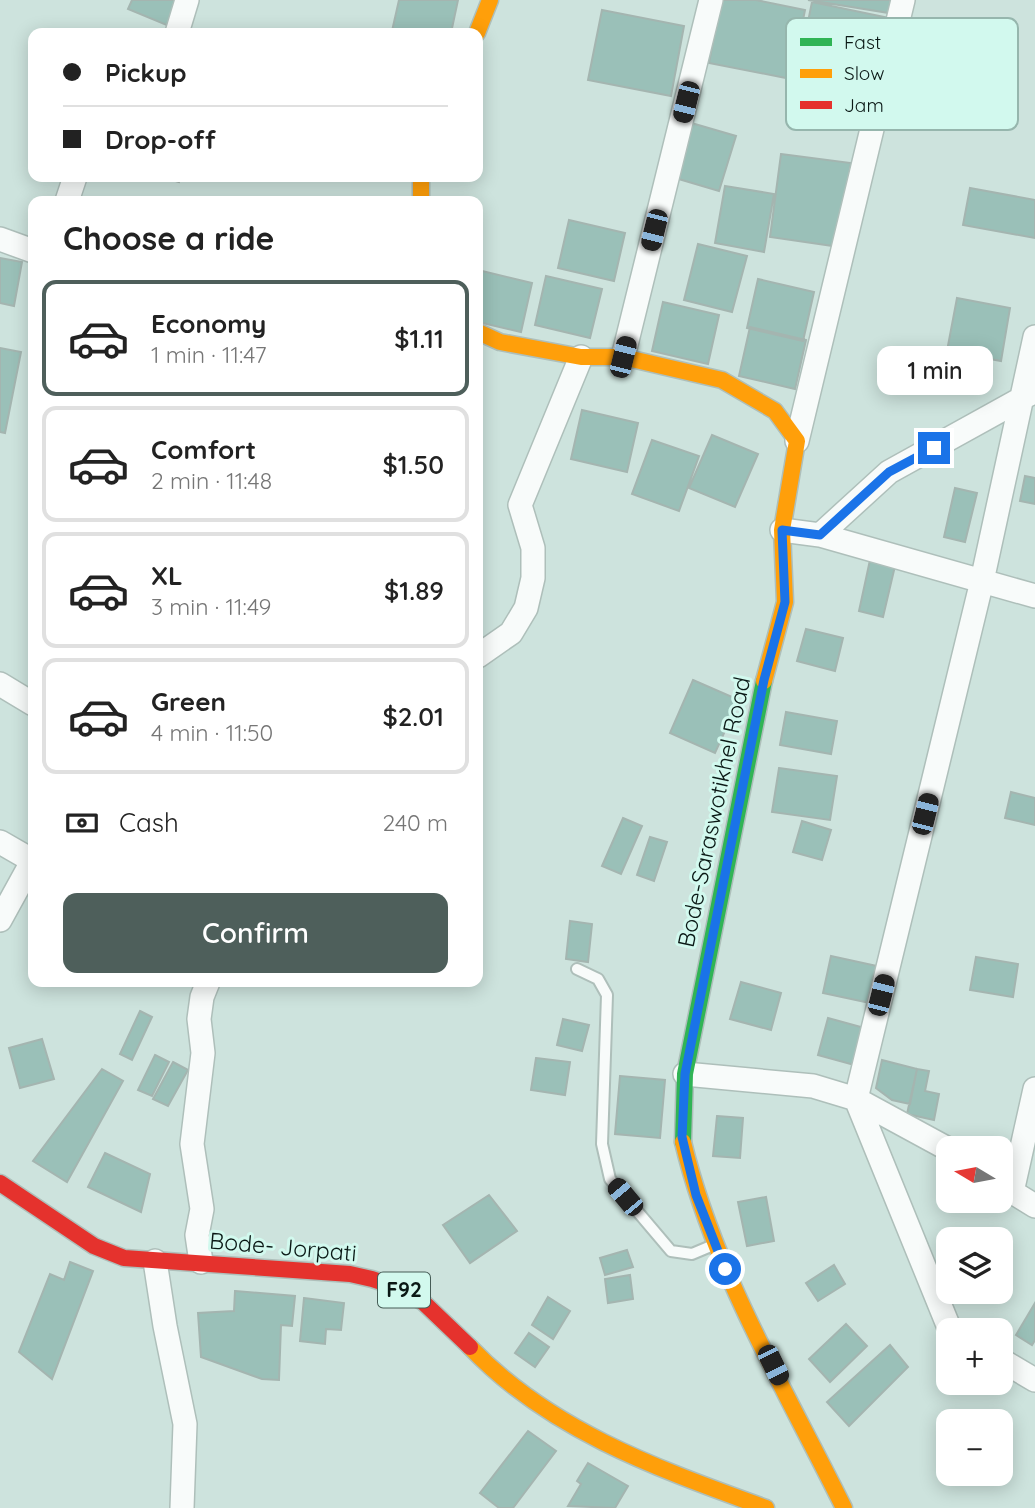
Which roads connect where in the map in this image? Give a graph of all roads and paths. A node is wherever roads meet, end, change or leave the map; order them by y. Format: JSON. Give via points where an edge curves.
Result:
{"nodes":[{"id":1,"x":187,"y":0,"type":"edge"},
{"id":2,"x":490,"y":0,"type":"edge"},
{"id":3,"x":711,"y":0,"type":"edge"},
{"id":4,"x":902,"y":0,"type":"edge"},
{"id":5,"x":898,"y":18,"type":"edge"},
{"id":6,"x":179,"y":28,"type":"edge"},
{"id":7,"x":479,"y":28,"type":"edge"},
{"id":8,"x":871,"y":130,"type":"edge"},
{"id":9,"x":0,"y":239,"type":"edge"},
{"id":10,"x":28,"y":249,"type":"edge"},
{"id":11,"x":483,"y":334,"type":"edge"},
{"id":12,"x":1035,"y":337,"type":"edge"},
{"id":13,"x":581,"y":357,"type":"junction"},
{"id":14,"x":623,"y":357,"type":"junction"},
{"id":15,"x":1029,"y":395,"type":"edge"},
{"id":16,"x":797,"y":441,"type":"junction"},
{"id":17,"x":782,"y":530,"type":"junction"},
{"id":18,"x":820,"y":535,"type":"junction"},
{"id":19,"x":982,"y":581,"type":"junction"},
{"id":20,"x":1035,"y":596,"type":"edge"},
{"id":21,"x":483,"y":653,"type":"edge"},
{"id":22,"x":0,"y":684,"type":"edge"},
{"id":23,"x":28,"y":701,"type":"edge"},
{"id":24,"x":0,"y":842,"type":"edge"},
{"id":25,"x":28,"y":857,"type":"edge"},
{"id":26,"x":28,"y":869,"type":"edge"},
{"id":27,"x":0,"y":920,"type":"edge"},
{"id":28,"x":577,"y":969,"type":"dead end"},
{"id":29,"x":206,"y":987,"type":"edge"},
{"id":30,"x":685,"y":1074,"type":"junction"},
{"id":31,"x":1035,"y":1088,"type":"edge"},
{"id":32,"x":856,"y":1099,"type":"junction"},
{"id":33,"x":936,"y":1142,"type":"edge"},
{"id":34,"x":1013,"y":1164,"type":"edge"},
{"id":35,"x":0,"y":1183,"type":"edge"},
{"id":36,"x":1013,"y":1192,"type":"edge"},
{"id":37,"x":1035,"y":1206,"type":"edge"},
{"id":38,"x":713,"y":1245,"type":"junction"},
{"id":39,"x":155,"y":1261,"type":"junction"},
{"id":40,"x":201,"y":1262,"type":"junction"},
{"id":41,"x":945,"y":1318,"type":"edge"},
{"id":42,"x":1013,"y":1367,"type":"edge"},
{"id":43,"x":1035,"y":1380,"type":"edge"},
{"id":44,"x":182,"y":1508,"type":"edge"},
{"id":45,"x":766,"y":1508,"type":"edge"},
{"id":46,"x":844,"y":1508,"type":"edge"}],
"edges":[{"from":1,"to":6,"type":"street"},
{"from":2,"to":7,"type":"street"},
{"from":3,"to":14,"type":"street"},
{"from":4,"to":5,"type":"street"},
{"from":8,"to":16,"type":"street"},
{"from":9,"to":10,"type":"street"},
{"from":11,"to":13,"type":"street","via":[[500,342]]},
{"from":12,"to":15,"type":"street"},
{"from":13,"to":14,"type":"street"},
{"from":13,"to":21,"type":"street","via":[[520,505],[533,548],[526,608],[511,633]]},
{"from":14,"to":16,"type":"street","via":[[722,380],[775,411]]},
{"from":15,"to":18,"type":"street","via":[[889,472]]},
{"from":15,"to":19,"type":"street"},
{"from":16,"to":17,"type":"street","name":"Bode-Saraswotikhel Road"},
{"from":17,"to":18,"type":"street"},
{"from":17,"to":30,"type":"street","name":"Bode-Saraswotikhel Road","via":[[785,602],[764,680]]},
{"from":18,"to":19,"type":"street"},
{"from":19,"to":20,"type":"street"},
{"from":19,"to":32,"type":"street"},
{"from":22,"to":23,"type":"street"},
{"from":24,"to":25,"type":"street"},
{"from":26,"to":27,"type":"street"},
{"from":28,"to":38,"type":"lane","via":[[598,979],[607,995],[601,1144],[610,1179],[671,1251],[692,1254]]},
{"from":29,"to":40,"type":"street","via":[[199,1019],[203,1053],[192,1144],[202,1209],[197,1235]]},
{"from":30,"to":32,"type":"street","via":[[813,1086]]},
{"from":30,"to":38,"type":"street","name":"Bode-Saraswotikhel Road","via":[[682,1137]]},
{"from":31,"to":34,"type":"street"},
{"from":32,"to":33,"type":"street"},
{"from":32,"to":41,"type":"street"},
{"from":35,"to":39,"type":"street","name":"Bode- Jorpati","number":"F92","via":[[94,1246],[124,1258]]},
{"from":36,"to":37,"type":"street"},
{"from":38,"to":46,"type":"street","name":"Bode-Saraswotikhel Road"},
{"from":39,"to":40,"type":"street","name":"Bode- Jorpati","number":"F92"},
{"from":39,"to":44,"type":"street","via":[[185,1424]]},
{"from":40,"to":45,"type":"street","name":"Bode- Jorpati","number":"F92","via":[[350,1274],[405,1291],[435,1312],[499,1380],[530,1402],[655,1468]]},
{"from":42,"to":43,"type":"street"}]}
